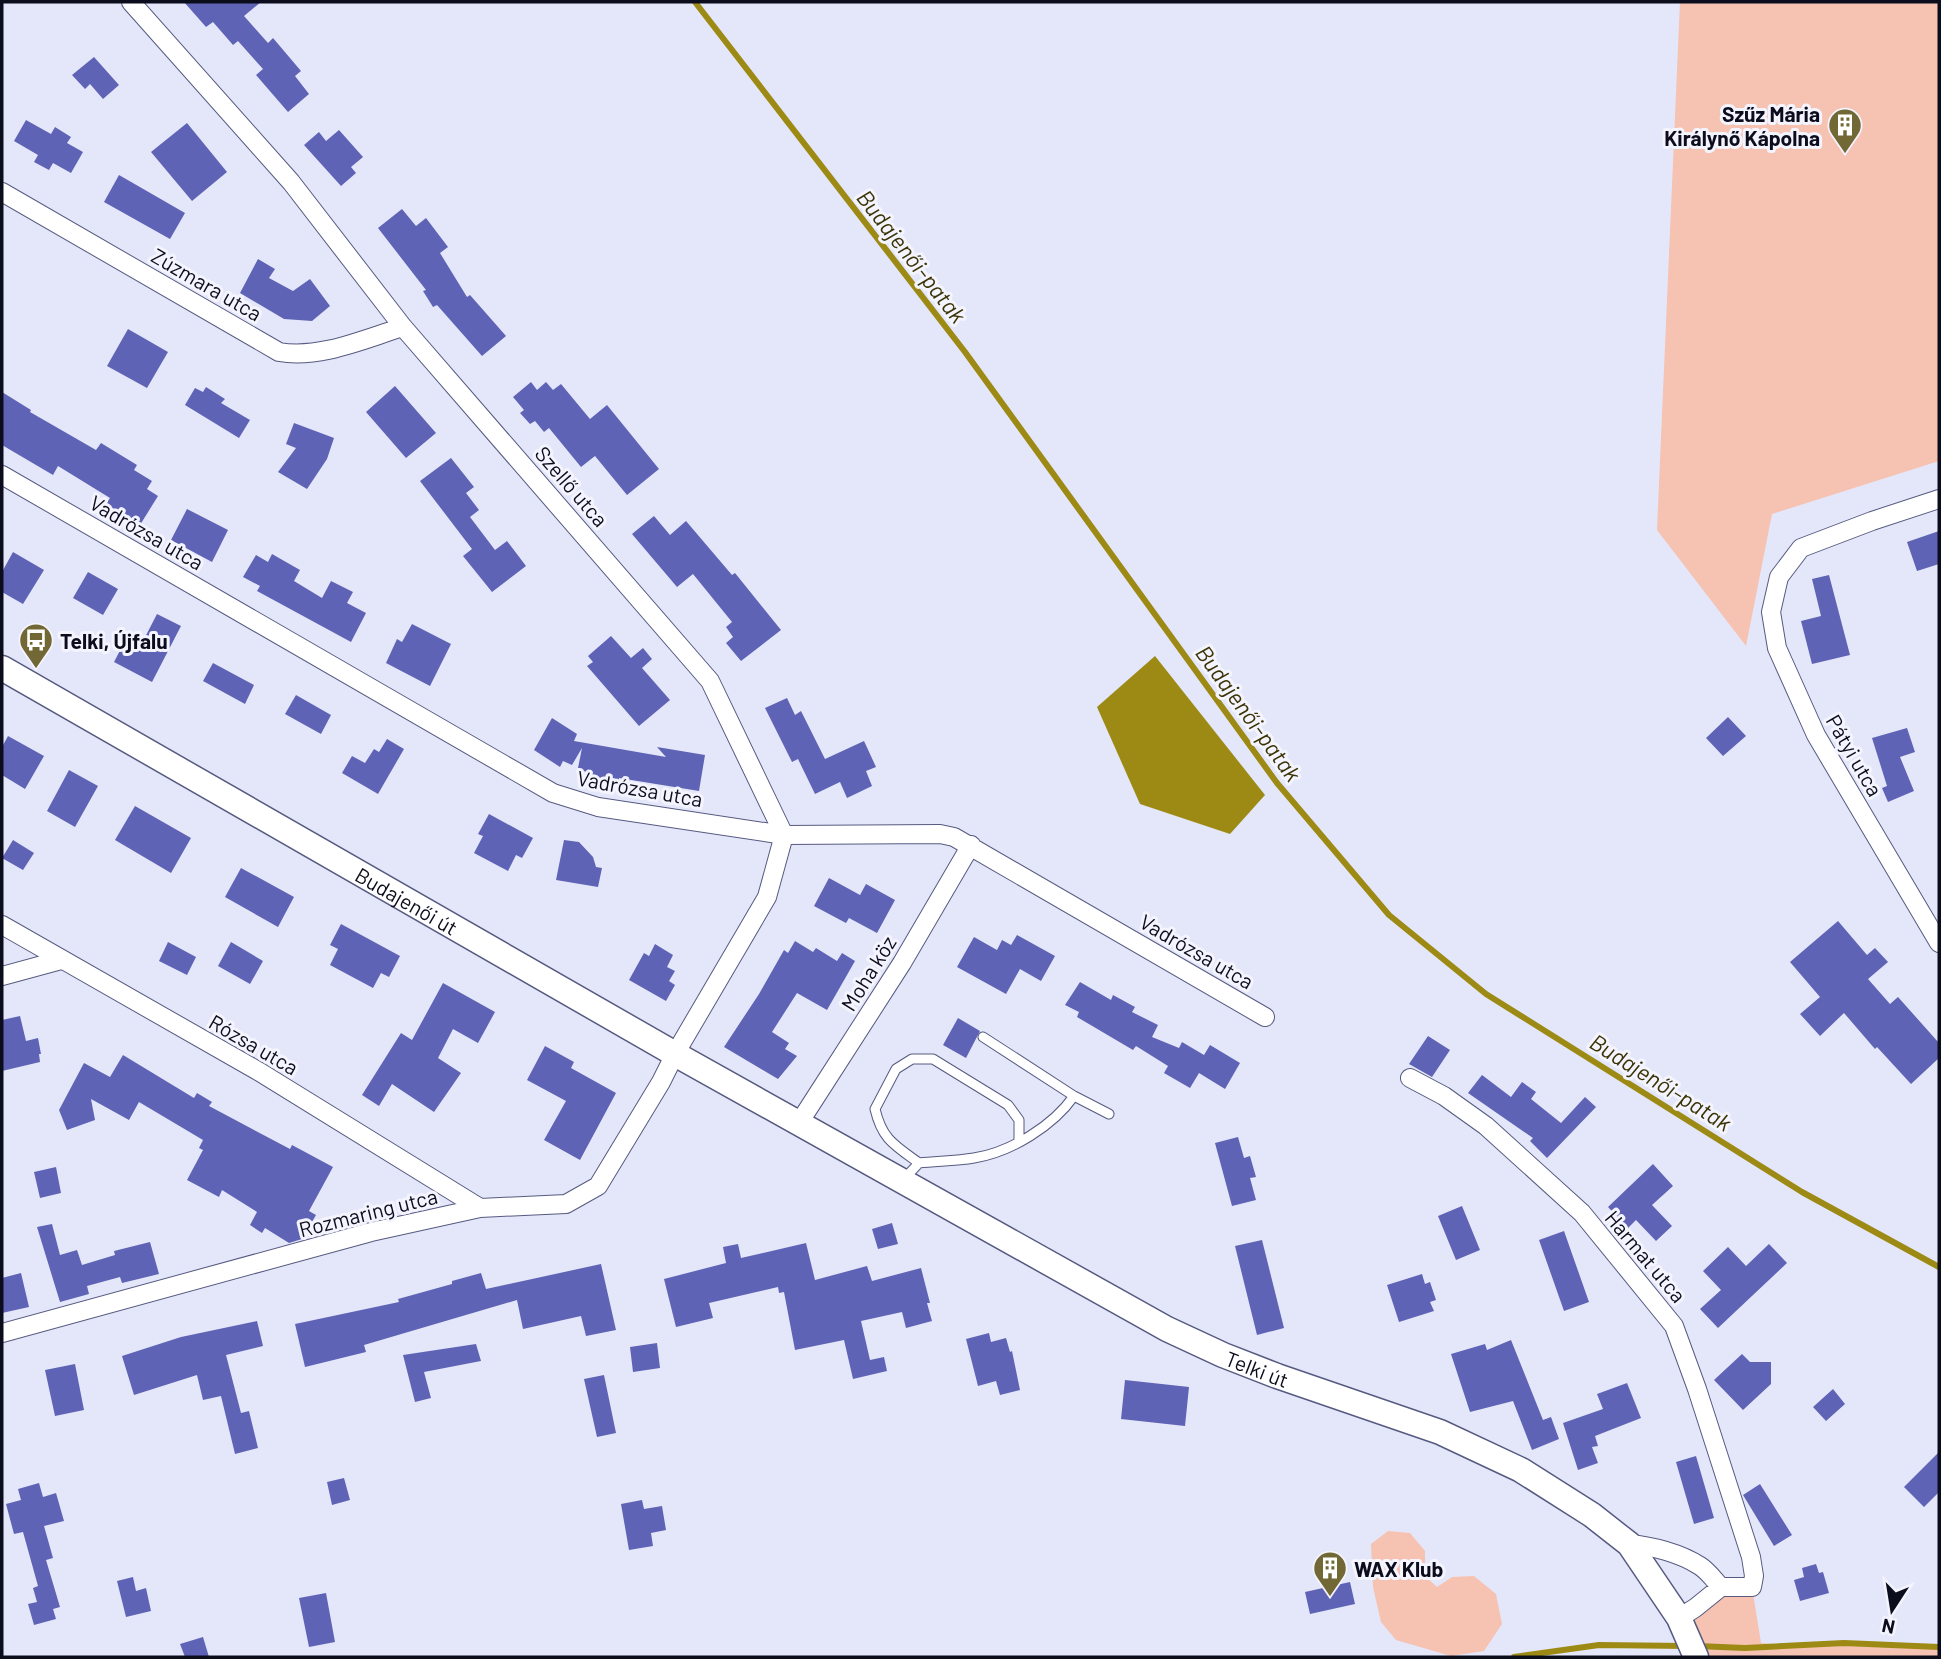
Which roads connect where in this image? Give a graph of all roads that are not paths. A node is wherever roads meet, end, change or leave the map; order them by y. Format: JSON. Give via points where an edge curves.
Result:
{"nodes":[{"id":1,"x":131,"y":2,"type":"edge"},
{"id":2,"x":2,"y":192,"type":"edge"},
{"id":3,"x":403,"y":327,"type":"junction"},
{"id":4,"x":2,"y":475,"type":"edge"},
{"id":5,"x":1939,"y":499,"type":"edge"},
{"id":6,"x":2,"y":668,"type":"edge"},
{"id":7,"x":784,"y":835,"type":"junction"},
{"id":8,"x":971,"y":845,"type":"junction"},
{"id":9,"x":2,"y":925,"type":"edge"},
{"id":10,"x":1939,"y":943,"type":"edge"},
{"id":11,"x":61,"y":960,"type":"junction"},
{"id":12,"x":2,"y":976,"type":"edge"},
{"id":13,"x":1265,"y":1017,"type":"dead end"},
{"id":14,"x":983,"y":1037,"type":"dead end"},
{"id":15,"x":674,"y":1054,"type":"junction"},
{"id":16,"x":1410,"y":1078,"type":"dead end"},
{"id":17,"x":1074,"y":1096,"type":"junction"},
{"id":18,"x":1109,"y":1114,"type":"dead end"},
{"id":19,"x":808,"y":1127,"type":"junction"},
{"id":20,"x":1019,"y":1141,"type":"junction"},
{"id":21,"x":919,"y":1163,"type":"junction"},
{"id":22,"x":902,"y":1181,"type":"junction"},
{"id":23,"x":480,"y":1208,"type":"junction"},
{"id":24,"x":2,"y":1333,"type":"edge"},
{"id":25,"x":1629,"y":1544,"type":"junction"},
{"id":26,"x":1721,"y":1587,"type":"junction"},
{"id":27,"x":1689,"y":1642,"type":"edge"}],
"edges":[{"from":1,"to":3,"type":"street","name":"Szellő utca","via":[[291,181]]},
{"from":2,"to":3,"type":"street","name":"Zúzmara utca","via":[[279,352],[297,355],[327,350]]},
{"from":3,"to":7,"type":"street","name":"Szellő utca","via":[[710,681]]},
{"from":4,"to":7,"type":"street","name":"Vadrózsa utca","via":[[552,793],[598,807]]},
{"from":5,"to":10,"type":"street","name":"Pátyi utca","via":[[1801,548],[1779,577],[1771,612],[1777,648],[1816,735]]},
{"from":6,"to":15,"type":"main road","name":"Budajenői út"},
{"from":7,"to":8,"type":"street","name":"Vadrózsa utca","via":[[940,834]]},
{"from":7,"to":15,"type":"street","via":[[767,897]]},
{"from":8,"to":13,"type":"street","name":"Vadrózsa utca"},
{"from":8,"to":19,"type":"street","name":"Moha köz"},
{"from":9,"to":11,"type":"street","name":"Rózsa utca"},
{"from":11,"to":12,"type":"street"},
{"from":11,"to":23,"type":"street","name":"Rózsa utca","via":[[258,1071]]},
{"from":14,"to":17,"type":"lane"},
{"from":15,"to":19,"type":"main road","name":"Budajenői út"},
{"from":15,"to":23,"type":"street","name":"Rozmaring utca","via":[[598,1186],[566,1203]]},
{"from":16,"to":26,"type":"street","name":"Harmat utca","via":[[1486,1126],[1581,1213],[1674,1326],[1751,1557],[1752,1587]]},
{"from":17,"to":18,"type":"lane"},
{"from":17,"to":20,"type":"lane","via":[[1064,1111]]},
{"from":19,"to":22,"type":"main road","name":"Telki út"},
{"from":20,"to":21,"type":"lane","via":[[975,1158]]},
{"from":20,"to":21,"type":"lane","via":[[1019,1120],[1009,1105],[933,1059],[912,1059],[896,1069],[875,1109],[889,1142]]},
{"from":21,"to":22,"type":"lane"},
{"from":22,"to":25,"type":"main road","name":"Telki út","via":[[1167,1329],[1277,1376],[1440,1432],[1521,1471]]},
{"from":23,"to":24,"type":"street","name":"Rozmaring utca","via":[[371,1232]]},
{"from":25,"to":26,"type":"street","via":[[1687,1559]]},
{"from":25,"to":27,"type":"main road","name":"Telki út"},
{"from":26,"to":27,"type":"street","via":[[1695,1608]]}]}
